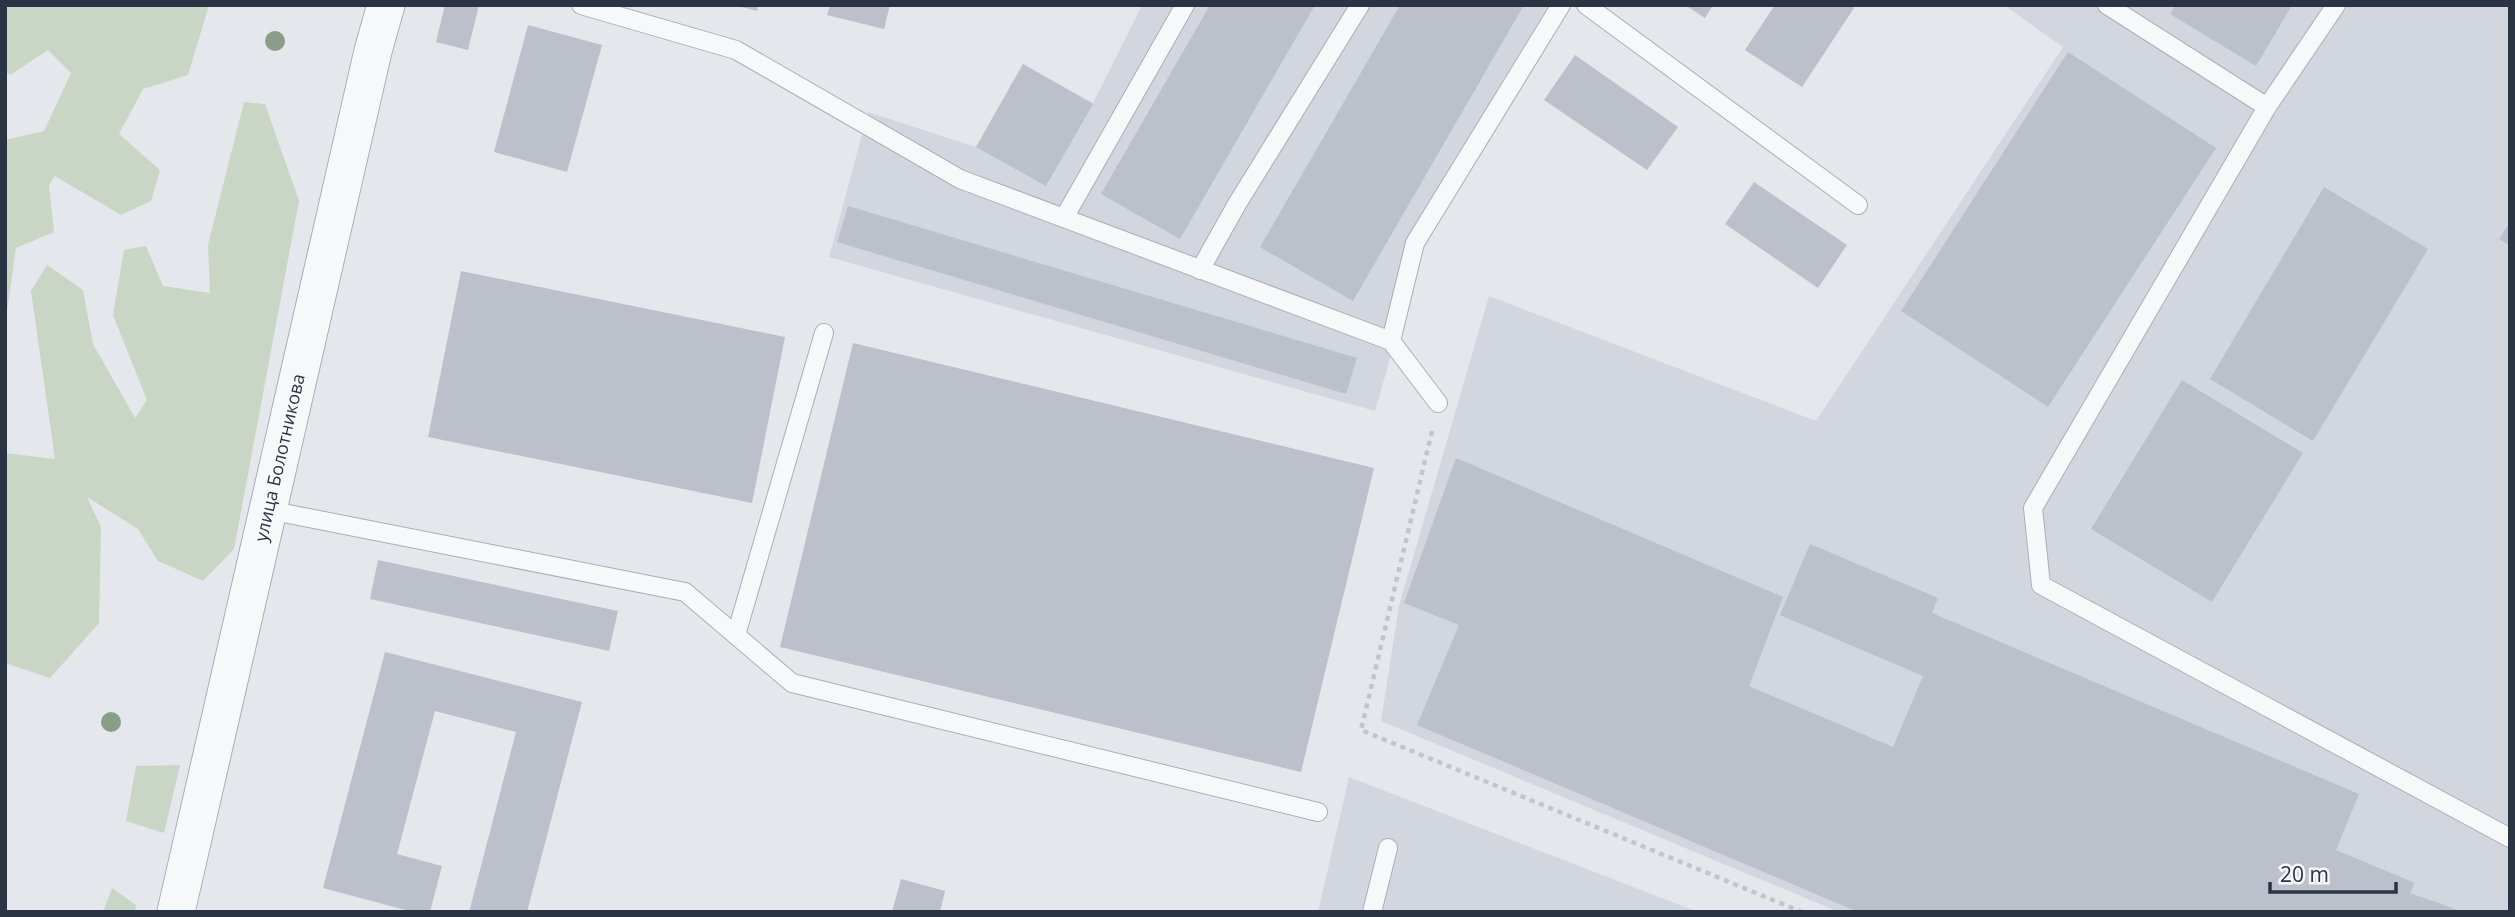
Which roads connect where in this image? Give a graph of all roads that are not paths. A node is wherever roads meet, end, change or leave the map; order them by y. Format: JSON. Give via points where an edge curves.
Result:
{"nodes":[{"id":1,"x":387,"y":5,"type":"edge"},
{"id":2,"x":581,"y":5,"type":"edge"},
{"id":3,"x":1185,"y":5,"type":"edge"},
{"id":4,"x":1360,"y":5,"type":"edge"},
{"id":5,"x":1561,"y":5,"type":"edge"},
{"id":6,"x":1586,"y":5,"type":"edge"},
{"id":7,"x":2107,"y":5,"type":"edge"},
{"id":8,"x":2336,"y":5,"type":"edge"},
{"id":9,"x":2267,"y":107,"type":"junction"},
{"id":10,"x":1858,"y":205,"type":"dead end"},
{"id":11,"x":1063,"y":218,"type":"junction"},
{"id":12,"x":1200,"y":270,"type":"junction"},
{"id":13,"x":824,"y":334,"type":"dead end"},
{"id":14,"x":1391,"y":341,"type":"junction"},
{"id":15,"x":1438,"y":403,"type":"road end"},
{"id":16,"x":268,"y":510,"type":"junction"},
{"id":17,"x":736,"y":635,"type":"junction"},
{"id":18,"x":1318,"y":811,"type":"dead end"},
{"id":19,"x":2510,"y":838,"type":"edge"},
{"id":20,"x":1388,"y":848,"type":"dead end"},
{"id":21,"x":179,"y":911,"type":"edge"},
{"id":22,"x":1372,"y":912,"type":"edge"}],
"edges":[{"from":1,"to":16,"type":"street","name":"улица Болотникова"},
{"from":2,"to":11,"type":"lane","via":[[736,50],[960,179]]},
{"from":3,"to":11,"type":"lane"},
{"from":4,"to":12,"type":"lane"},
{"from":5,"to":14,"type":"lane","via":[[1415,243]]},
{"from":6,"to":10,"type":"lane"},
{"from":7,"to":9,"type":"lane"},
{"from":8,"to":9,"type":"lane"},
{"from":9,"to":19,"type":"lane","via":[[2033,508],[2041,585]]},
{"from":11,"to":12,"type":"lane"},
{"from":12,"to":14,"type":"lane"},
{"from":13,"to":17,"type":"lane"},
{"from":14,"to":15,"type":"lane"},
{"from":16,"to":17,"type":"lane","via":[[685,592]]},
{"from":16,"to":21,"type":"street","name":"улица Болотникова"},
{"from":17,"to":18,"type":"lane","via":[[792,683]]},
{"from":20,"to":22,"type":"lane"}]}
